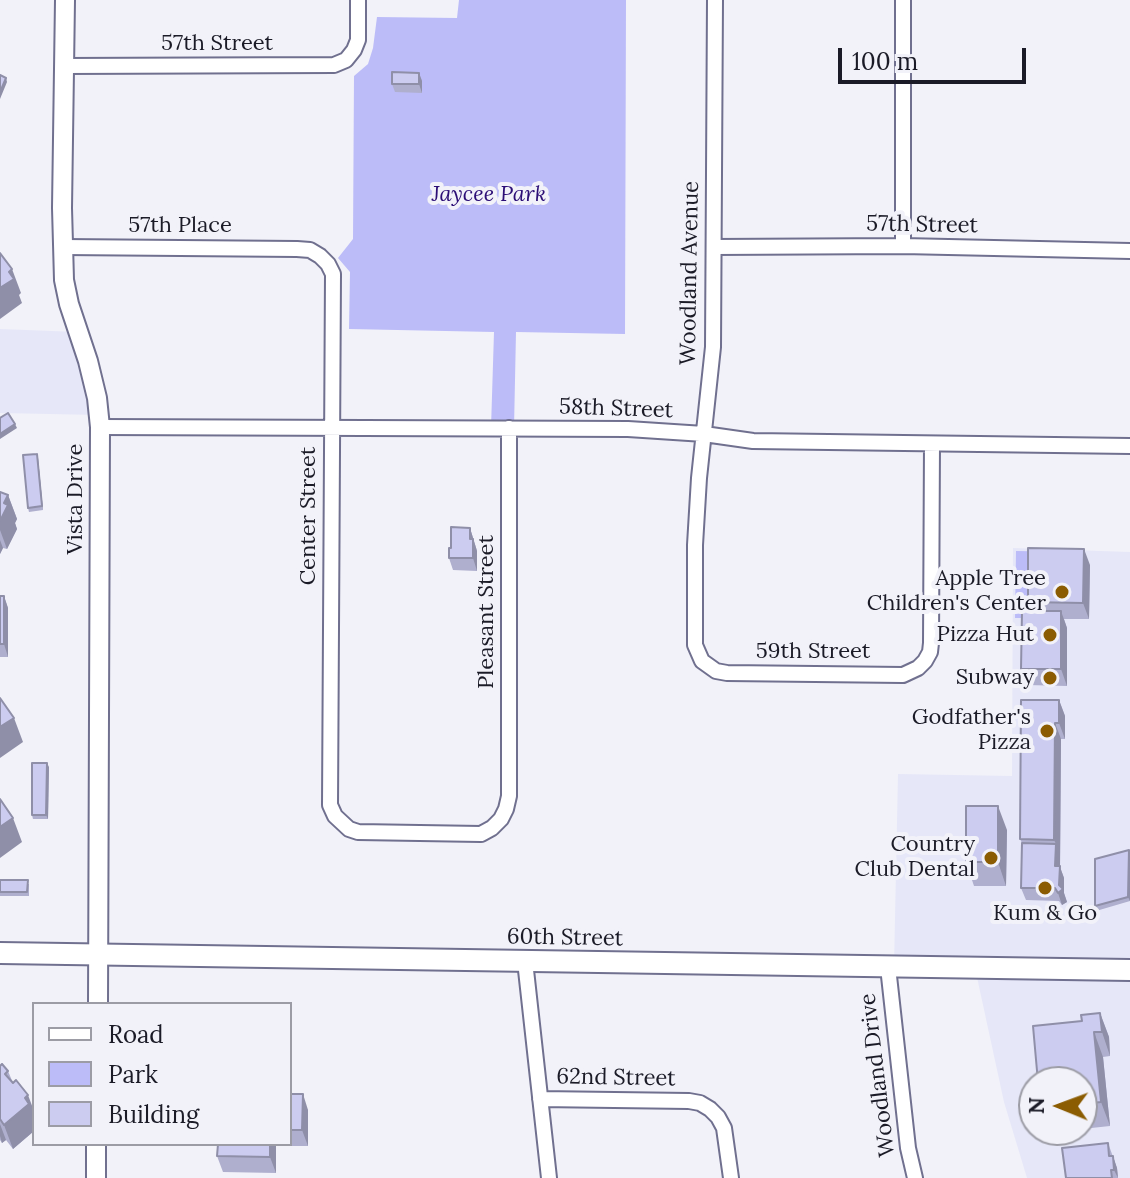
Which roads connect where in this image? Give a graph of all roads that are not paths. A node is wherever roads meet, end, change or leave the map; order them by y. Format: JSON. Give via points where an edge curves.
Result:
{"nodes":[{"id":1,"x":65,"y":0,"type":"edge"},
{"id":2,"x":358,"y":0,"type":"edge"},
{"id":3,"x":715,"y":0,"type":"edge"},
{"id":4,"x":903,"y":0,"type":"edge"},
{"id":5,"x":64,"y":66,"type":"junction"},
{"id":6,"x":903,"y":246,"type":"junction"},
{"id":7,"x":63,"y":247,"type":"junction"},
{"id":8,"x":714,"y":247,"type":"junction"},
{"id":9,"x":297,"y":249,"type":"joint"},
{"id":10,"x":1130,"y":251,"type":"edge"},
{"id":11,"x":100,"y":427,"type":"junction"},
{"id":12,"x":332,"y":427,"type":"junction"},
{"id":13,"x":509,"y":428,"type":"junction"},
{"id":14,"x":704,"y":434,"type":"junction"},
{"id":15,"x":932,"y":444,"type":"junction"},
{"id":16,"x":1130,"y":446,"type":"edge"},
{"id":17,"x":695,"y":641,"type":"joint"},
{"id":18,"x":509,"y":796,"type":"joint"},
{"id":19,"x":0,"y":953,"type":"edge"},
{"id":20,"x":98,"y":955,"type":"junction"},
{"id":21,"x":525,"y":961,"type":"junction"},
{"id":22,"x":888,"y":967,"type":"junction"},
{"id":23,"x":1130,"y":970,"type":"edge"},
{"id":24,"x":98,"y":1002,"type":"edge"},
{"id":25,"x":540,"y":1099,"type":"junction"},
{"id":26,"x":96,"y":1146,"type":"edge"},
{"id":27,"x":96,"y":1178,"type":"edge"},
{"id":28,"x":549,"y":1178,"type":"edge"},
{"id":29,"x":731,"y":1178,"type":"edge"},
{"id":30,"x":915,"y":1178,"type":"edge"}],
"edges":[{"from":1,"to":5,"type":"street","name":"Vista Drive"},
{"from":2,"to":5,"type":"street","name":"57th Street","via":[[358,40],[346,60],[334,65]]},
{"from":3,"to":8,"type":"street","name":"Woodland Avenue"},
{"from":4,"to":6,"type":"street"},
{"from":5,"to":7,"type":"street","name":"Vista Drive"},
{"from":6,"to":8,"type":"street","name":"57th Street"},
{"from":6,"to":10,"type":"street","name":"57th Street"},
{"from":7,"to":9,"type":"street","name":"57th Place"},
{"from":7,"to":11,"type":"street","name":"Vista Drive","via":[[64,280],[88,361]]},
{"from":8,"to":14,"type":"street","name":"Woodland Avenue","via":[[713,347]]},
{"from":9,"to":12,"type":"street","name":"Center Street","via":[[320,256],[333,274]]},
{"from":11,"to":12,"type":"street","name":"58th Street"},
{"from":11,"to":20,"type":"street","name":"Vista Drive"},
{"from":12,"to":13,"type":"street","name":"58th Street"},
{"from":12,"to":18,"type":"street","name":"Center Street","via":[[330,805],[340,822],[358,832],[481,834],[501,819]]},
{"from":13,"to":14,"type":"street","name":"58th Street"},
{"from":13,"to":18,"type":"street","name":"Pleasant Street"},
{"from":14,"to":15,"type":"street","name":"58th Street","via":[[753,441]]},
{"from":14,"to":17,"type":"street","name":"Woodland Avenue","via":[[696,519]]},
{"from":15,"to":16,"type":"street","name":"58th Street"},
{"from":15,"to":17,"type":"street","name":"59th Street","via":[[931,643],[918,668],[903,675],[727,673],[702,661]]},
{"from":19,"to":20,"type":"main road","name":"60th Street"},
{"from":20,"to":21,"type":"main road","name":"60th Street"},
{"from":20,"to":24,"type":"street","name":"Vista Drive"},
{"from":21,"to":22,"type":"main road","name":"60th Street"},
{"from":21,"to":25,"type":"street"},
{"from":22,"to":23,"type":"main road","name":"60th Street"},
{"from":22,"to":30,"type":"street","name":"Woodland Drive"},
{"from":25,"to":28,"type":"street"},
{"from":25,"to":29,"type":"street","name":"62nd Street","via":[[700,1103],[724,1128]]},
{"from":26,"to":27,"type":"street"}]}
